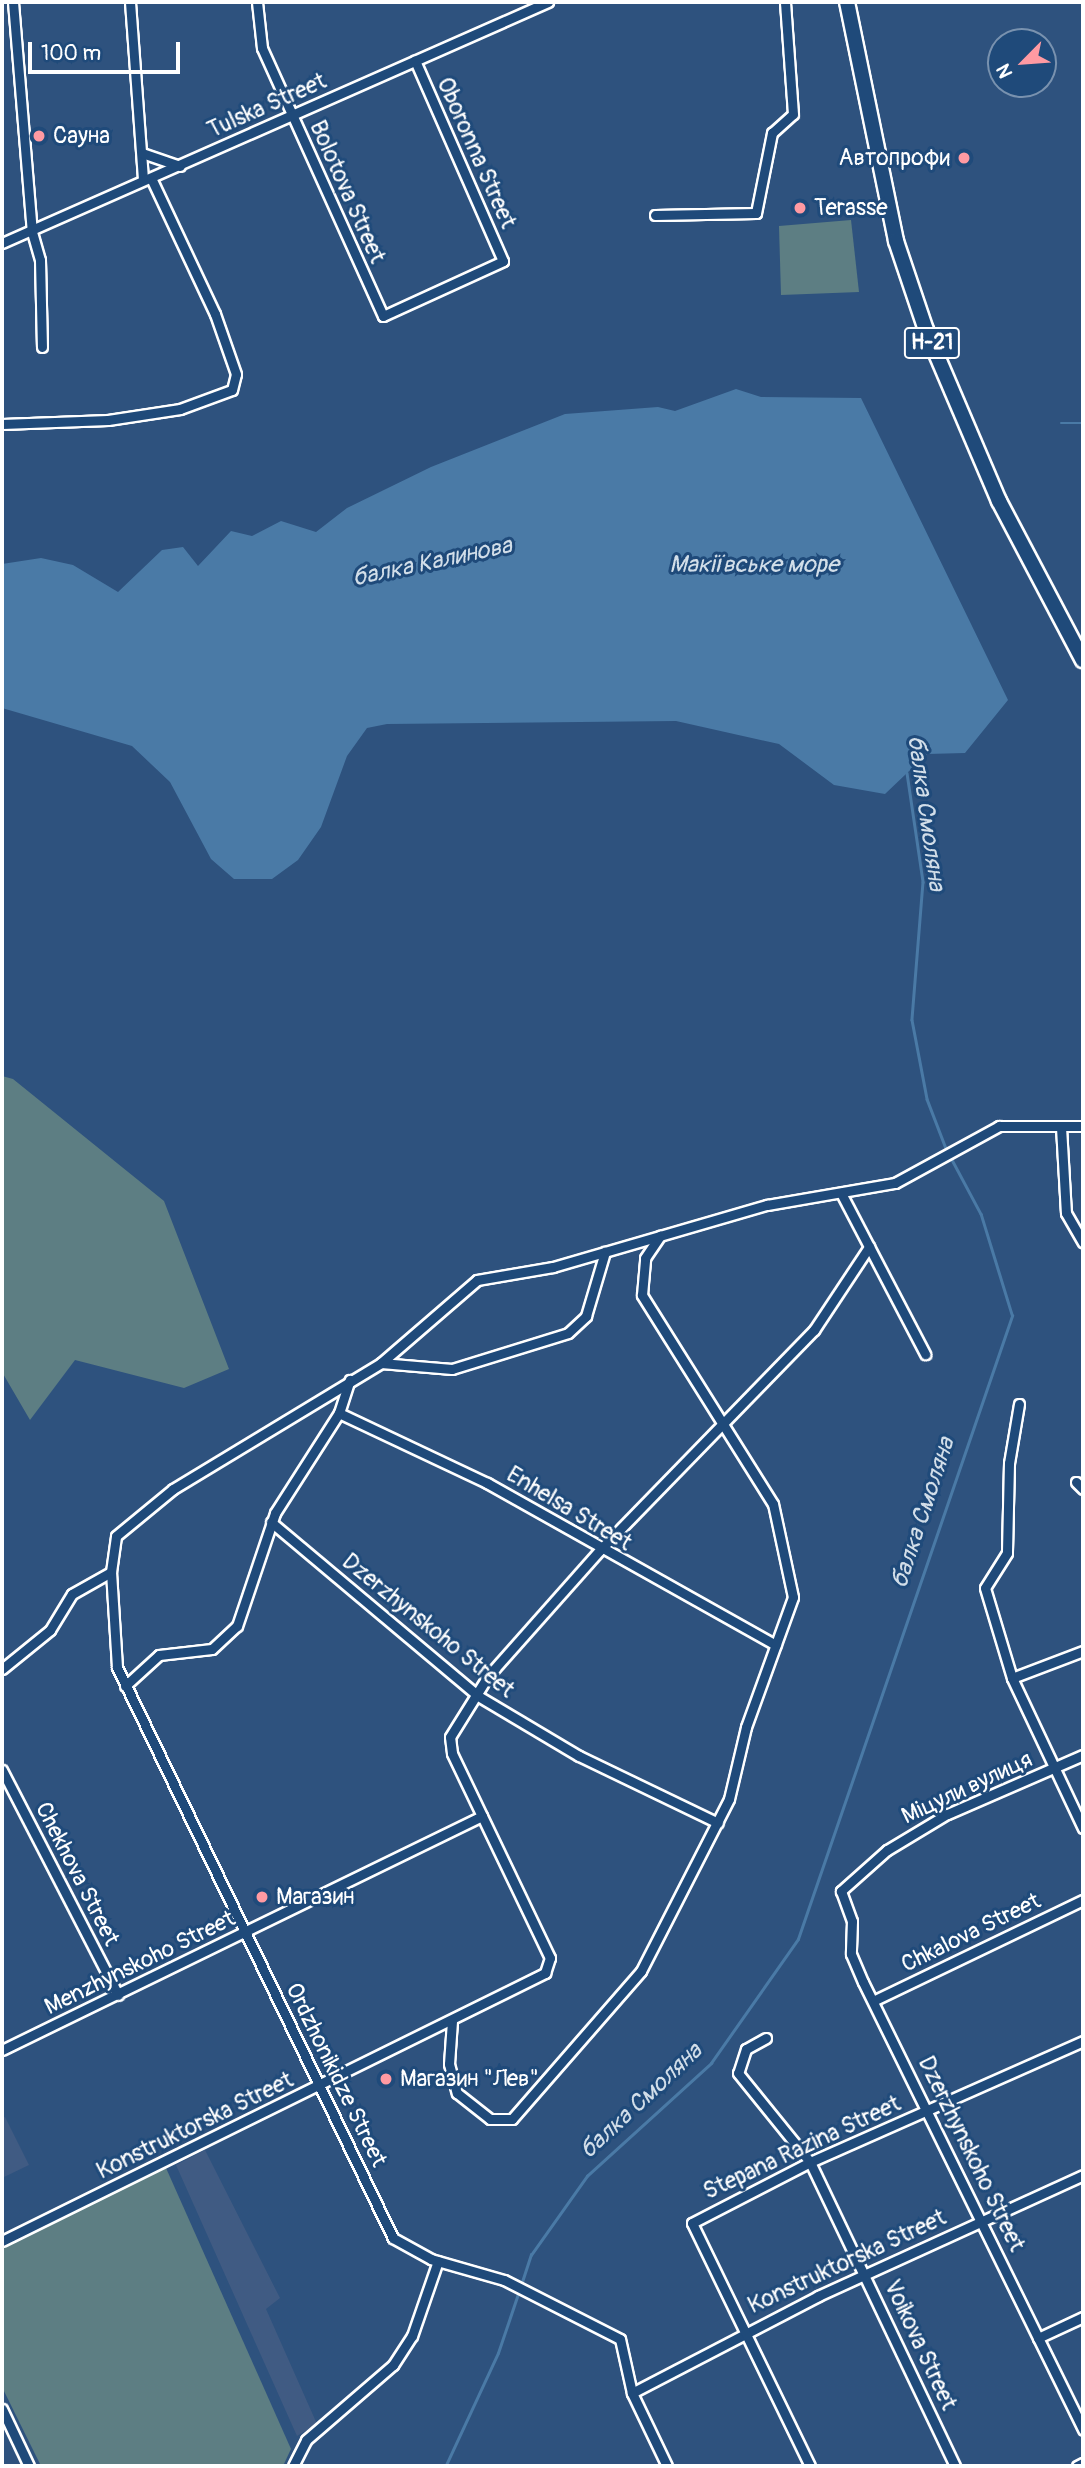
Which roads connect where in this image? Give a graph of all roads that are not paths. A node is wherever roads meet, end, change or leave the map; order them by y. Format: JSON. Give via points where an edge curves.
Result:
{"nodes":[{"id":1,"x":13,"y":2,"type":"edge"},
{"id":2,"x":130,"y":2,"type":"edge"},
{"id":3,"x":257,"y":2,"type":"edge"},
{"id":4,"x":548,"y":2,"type":"edge"},
{"id":5,"x":785,"y":2,"type":"edge"},
{"id":6,"x":847,"y":2,"type":"edge"},
{"id":7,"x":415,"y":61,"type":"junction"},
{"id":8,"x":292,"y":116,"type":"junction"},
{"id":9,"x":142,"y":153,"type":"junction"},
{"id":10,"x":180,"y":166,"type":"junction"},
{"id":11,"x":147,"y":179,"type":"junction"},
{"id":12,"x":655,"y":215,"type":"dead end"},
{"id":13,"x":32,"y":232,"type":"junction"},
{"id":14,"x":2,"y":243,"type":"edge"},
{"id":15,"x":383,"y":316,"type":"joint"},
{"id":16,"x":42,"y":347,"type":"dead end"},
{"id":17,"x":2,"y":424,"type":"edge"},
{"id":18,"x":1083,"y":660,"type":"edge"},
{"id":19,"x":1083,"y":1126,"type":"edge"},
{"id":20,"x":1060,"y":1127,"type":"junction"},
{"id":21,"x":841,"y":1193,"type":"junction"},
{"id":22,"x":661,"y":1235,"type":"junction"},
{"id":23,"x":1083,"y":1242,"type":"edge"},
{"id":24,"x":869,"y":1247,"type":"junction"},
{"id":25,"x":605,"y":1252,"type":"junction"},
{"id":26,"x":925,"y":1354,"type":"dead end"},
{"id":27,"x":381,"y":1363,"type":"junction"},
{"id":28,"x":350,"y":1380,"type":"junction"},
{"id":29,"x":1019,"y":1404,"type":"dead end"},
{"id":30,"x":339,"y":1413,"type":"junction"},
{"id":31,"x":725,"y":1420,"type":"junction"},
{"id":32,"x":271,"y":1522,"type":"junction"},
{"id":33,"x":600,"y":1550,"type":"junction"},
{"id":34,"x":111,"y":1572,"type":"junction"},
{"id":35,"x":776,"y":1645,"type":"junction"},
{"id":36,"x":1083,"y":1651,"type":"edge"},
{"id":37,"x":2,"y":1669,"type":"edge"},
{"id":38,"x":1012,"y":1678,"type":"junction"},
{"id":39,"x":125,"y":1686,"type":"junction"},
{"id":40,"x":476,"y":1695,"type":"junction"},
{"id":41,"x":1083,"y":1755,"type":"edge"},
{"id":42,"x":1054,"y":1769,"type":"junction"},
{"id":43,"x":2,"y":1770,"type":"edge"},
{"id":44,"x":482,"y":1816,"type":"junction"},
{"id":45,"x":718,"y":1823,"type":"junction"},
{"id":46,"x":1083,"y":1828,"type":"edge"},
{"id":47,"x":841,"y":1891,"type":"joint"},
{"id":48,"x":1083,"y":1900,"type":"edge"},
{"id":49,"x":246,"y":1933,"type":"junction"},
{"id":50,"x":118,"y":1995,"type":"junction"},
{"id":51,"x":875,"y":2000,"type":"junction"},
{"id":52,"x":452,"y":2021,"type":"junction"},
{"id":53,"x":766,"y":2038,"type":"dead end"},
{"id":54,"x":1083,"y":2041,"type":"edge"},
{"id":55,"x":2,"y":2050,"type":"edge"},
{"id":56,"x":321,"y":2087,"type":"junction"},
{"id":57,"x":929,"y":2110,"type":"junction"},
{"id":58,"x":810,"y":2162,"type":"junction"},
{"id":59,"x":1083,"y":2175,"type":"edge"},
{"id":60,"x":981,"y":2220,"type":"junction"},
{"id":61,"x":2,"y":2241,"type":"edge"},
{"id":62,"x":438,"y":2261,"type":"junction"},
{"id":63,"x":866,"y":2274,"type":"junction"},
{"id":64,"x":1083,"y":2317,"type":"edge"},
{"id":65,"x":744,"y":2333,"type":"junction"},
{"id":66,"x":1038,"y":2338,"type":"junction"},
{"id":67,"x":632,"y":2393,"type":"junction"},
{"id":68,"x":2,"y":2409,"type":"edge"},
{"id":69,"x":1083,"y":2430,"type":"edge"},
{"id":70,"x":1083,"y":2463,"type":"edge"},
{"id":71,"x":29,"y":2466,"type":"edge"},
{"id":72,"x":293,"y":2466,"type":"edge"},
{"id":73,"x":667,"y":2466,"type":"edge"},
{"id":74,"x":810,"y":2466,"type":"edge"},
{"id":75,"x":955,"y":2466,"type":"edge"},
{"id":76,"x":1077,"y":2466,"type":"edge"}],
"edges":[{"from":1,"to":13,"type":"street"},
{"from":2,"to":9,"type":"street"},
{"from":3,"to":8,"type":"street","name":"Bolotova Street","via":[[262,48]]},
{"from":4,"to":7,"type":"street","name":"Tulska Street"},
{"from":5,"to":12,"type":"street","via":[[793,114],[772,133],[755,213]]},
{"from":6,"to":18,"type":"main road","number":"Н-21","via":[[896,241],[926,330],[999,501]]},
{"from":7,"to":8,"type":"street","name":"Tulska Street"},
{"from":7,"to":15,"type":"street","name":"Oboronna Street","via":[[503,261]]},
{"from":8,"to":10,"type":"street","name":"Tulska Street"},
{"from":8,"to":15,"type":"street","name":"Bolotova Street"},
{"from":9,"to":10,"type":"street"},
{"from":9,"to":11,"type":"street"},
{"from":10,"to":11,"type":"street","name":"Tulska Street"},
{"from":11,"to":13,"type":"street","name":"Tulska Street"},
{"from":11,"to":17,"type":"street","via":[[215,314],[236,374],[232,390],[180,409],[120,419]]},
{"from":13,"to":14,"type":"street","name":"Tulska Street"},
{"from":13,"to":16,"type":"street","via":[[40,260]]},
{"from":19,"to":20,"type":"street","name":"Ordzhonikidze Street"},
{"from":20,"to":21,"type":"street","name":"Ordzhonikidze Street","via":[[1030,1121],[999,1126],[958,1145],[910,1179]]},
{"from":20,"to":23,"type":"street","via":[[1066,1213]]},
{"from":21,"to":22,"type":"street","name":"Ordzhonikidze Street"},
{"from":21,"to":24,"type":"street"},
{"from":22,"to":25,"type":"street","name":"Ordzhonikidze Street"},
{"from":22,"to":31,"type":"street","via":[[645,1258],[642,1295]]},
{"from":24,"to":26,"type":"street"},
{"from":24,"to":31,"type":"street","via":[[814,1330]]},
{"from":25,"to":27,"type":"street","name":"Ordzhonikidze Street","via":[[477,1280]]},
{"from":25,"to":27,"type":"street","via":[[586,1316],[568,1334],[452,1369]]},
{"from":27,"to":28,"type":"street","name":"Ordzhonikidze Street"},
{"from":28,"to":30,"type":"street"},
{"from":28,"to":34,"type":"street","name":"Ordzhonikidze Street","via":[[173,1489],[116,1536]]},
{"from":29,"to":38,"type":"street","via":[[1009,1464],[1007,1553],[985,1588]]},
{"from":30,"to":32,"type":"street"},
{"from":30,"to":33,"type":"street","name":"Enhelsa Street","via":[[487,1483]]},
{"from":31,"to":33,"type":"street"},
{"from":31,"to":35,"type":"street","via":[[773,1504],[793,1597]]},
{"from":32,"to":39,"type":"street","via":[[237,1626],[212,1649],[159,1655]]},
{"from":32,"to":40,"type":"street","name":"Dzerzhynskoho Street"},
{"from":33,"to":35,"type":"street","name":"Enhelsa Street"},
{"from":33,"to":40,"type":"street"},
{"from":34,"to":37,"type":"street","via":[[72,1594],[50,1630]]},
{"from":34,"to":39,"type":"street","name":"Ordzhonikidze Street","via":[[117,1667]]},
{"from":35,"to":45,"type":"street"},
{"from":36,"to":38,"type":"street"},
{"from":38,"to":42,"type":"street"},
{"from":39,"to":49,"type":"street","name":"Ordzhonikidze Street"},
{"from":40,"to":44,"type":"street","via":[[450,1737]]},
{"from":40,"to":45,"type":"street","name":"Dzerzhynskoho Street","via":[[579,1756]]},
{"from":41,"to":42,"type":"street","name":"Міцули вулиця"},
{"from":42,"to":46,"type":"street"},
{"from":42,"to":47,"type":"street","name":"Міцули вулиця","via":[[947,1814],[887,1850]]},
{"from":43,"to":50,"type":"street","name":"Chekhova Street"},
{"from":44,"to":49,"type":"street","name":"Menzhynskoho Street"},
{"from":44,"to":52,"type":"street","name":"Konstruktorska Street","via":[[551,1966]]},
{"from":45,"to":52,"type":"street","via":[[641,1971],[512,2119],[490,2119],[457,2093],[449,2064]]},
{"from":47,"to":51,"type":"street","name":"Dzerzhynskoho Street","via":[[852,1921],[851,1954]]},
{"from":48,"to":51,"type":"street","name":"Chkalova Street"},
{"from":49,"to":50,"type":"street","name":"Menzhynskoho Street"},
{"from":49,"to":56,"type":"street","name":"Ordzhonikidze Street"},
{"from":50,"to":55,"type":"street","name":"Menzhynskoho Street"},
{"from":51,"to":57,"type":"street","name":"Dzerzhynskoho Street"},
{"from":52,"to":56,"type":"street","name":"Konstruktorska Street"},
{"from":53,"to":58,"type":"street","name":"Voikova Street","via":[[746,2049],[738,2073]]},
{"from":54,"to":57,"type":"street","name":"Stepana Razina Street"},
{"from":56,"to":61,"type":"street","name":"Konstruktorska Street"},
{"from":56,"to":62,"type":"street","name":"Ordzhonikidze Street","via":[[393,2238]]},
{"from":57,"to":58,"type":"street","name":"Stepana Razina Street"},
{"from":57,"to":60,"type":"street","name":"Dzerzhynskoho Street"},
{"from":58,"to":63,"type":"street","name":"Voikova Street"},
{"from":58,"to":65,"type":"street","name":"Stepana Razina Street","via":[[692,2223]]},
{"from":59,"to":60,"type":"street","name":"Konstruktorska Street"},
{"from":60,"to":63,"type":"street","name":"Konstruktorska Street"},
{"from":60,"to":66,"type":"street","name":"Dzerzhynskoho Street"},
{"from":62,"to":67,"type":"street","name":"Ordzhonikidze Street","via":[[504,2280],[620,2339]]},
{"from":62,"to":72,"type":"street","via":[[412,2336],[393,2365],[306,2440]]},
{"from":63,"to":65,"type":"street","name":"Konstruktorska Street"},
{"from":63,"to":75,"type":"street","name":"Voikova Street"},
{"from":64,"to":66,"type":"street"},
{"from":65,"to":67,"type":"street","name":"Konstruktorska Street"},
{"from":65,"to":74,"type":"street"},
{"from":66,"to":69,"type":"street","name":"Dzerzhynskoho Street"},
{"from":67,"to":73,"type":"street","name":"Ordzhonikidze Street"},
{"from":68,"to":71,"type":"street"},
{"from":70,"to":76,"type":"street"}]}
